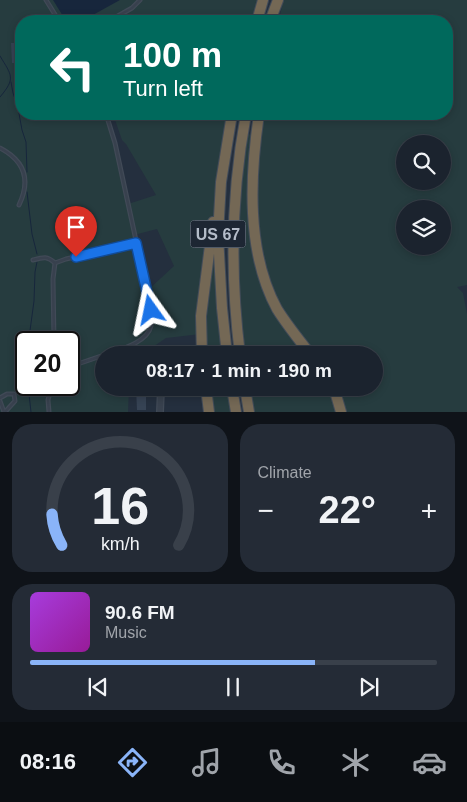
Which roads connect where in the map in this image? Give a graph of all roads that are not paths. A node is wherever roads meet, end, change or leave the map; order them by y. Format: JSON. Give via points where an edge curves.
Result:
{"nodes":[{"id":1,"x":46,"y":0,"type":"edge"},
{"id":2,"x":140,"y":0,"type":"edge"},
{"id":3,"x":263,"y":0,"type":"edge"},
{"id":4,"x":278,"y":0,"type":"edge"},
{"id":5,"x":282,"y":0,"type":"edge"},
{"id":6,"x":55,"y":15,"type":"edge"},
{"id":7,"x":120,"y":15,"type":"edge"},
{"id":8,"x":259,"y":15,"type":"edge"},
{"id":9,"x":272,"y":15,"type":"edge"},
{"id":10,"x":279,"y":15,"type":"edge"},
{"id":11,"x":108,"y":120,"type":"edge"},
{"id":12,"x":231,"y":120,"type":"edge"},
{"id":13,"x":245,"y":120,"type":"edge"},
{"id":14,"x":258,"y":120,"type":"edge"},
{"id":15,"x":0,"y":148,"type":"edge"},
{"id":16,"x":221,"y":182,"type":"junction"},
{"id":17,"x":19,"y":204,"type":"dead end"},
{"id":18,"x":136,"y":243,"type":"junction"},
{"id":19,"x":33,"y":260,"type":"dead end"},
{"id":20,"x":55,"y":263,"type":"junction"},
{"id":21,"x":54,"y":331,"type":"edge"},
{"id":22,"x":128,"y":346,"type":"edge"},
{"id":23,"x":202,"y":346,"type":"edge"},
{"id":24,"x":226,"y":346,"type":"edge"},
{"id":25,"x":239,"y":346,"type":"edge"},
{"id":26,"x":304,"y":346,"type":"edge"},
{"id":27,"x":95,"y":358,"type":"edge"},
{"id":28,"x":80,"y":363,"type":"edge"},
{"id":29,"x":49,"y":396,"type":"edge"},
{"id":30,"x":161,"y":396,"type":"edge"},
{"id":31,"x":207,"y":396,"type":"edge"},
{"id":32,"x":233,"y":396,"type":"edge"},
{"id":33,"x":246,"y":396,"type":"edge"},
{"id":34,"x":336,"y":396,"type":"edge"},
{"id":35,"x":0,"y":398,"type":"edge"},
{"id":36,"x":0,"y":401,"type":"edge"},
{"id":37,"x":4,"y":412,"type":"edge"},
{"id":38,"x":49,"y":412,"type":"edge"},
{"id":39,"x":160,"y":412,"type":"edge"},
{"id":40,"x":209,"y":412,"type":"edge"},
{"id":41,"x":236,"y":412,"type":"edge"},
{"id":42,"x":249,"y":412,"type":"edge"},
{"id":43,"x":341,"y":412,"type":"edge"}],
"edges":[{"from":1,"to":6,"type":"lane"},
{"from":2,"to":7,"type":"lane"},
{"from":3,"to":8,"type":"highway"},
{"from":4,"to":9,"type":"highway"},
{"from":5,"to":10,"type":"highway"},
{"from":11,"to":18,"type":"lane"},
{"from":12,"to":16,"type":"highway","number":"US 67"},
{"from":13,"to":25,"type":"highway","number":"US 67","via":[[233,232]]},
{"from":14,"to":26,"type":"highway","via":[[253,186],[257,252],[277,308]]},
{"from":15,"to":17,"type":"lane","via":[[24,171],[26,180]]},
{"from":16,"to":23,"type":"highway","via":[[202,298]]},
{"from":16,"to":24,"type":"highway","number":"US 67","via":[[218,235]]},
{"from":18,"to":20,"type":"lane"},
{"from":18,"to":22,"type":"lane","via":[[151,310],[151,324],[145,336]]},
{"from":19,"to":20,"type":"lane","via":[[48,258]]},
{"from":20,"to":21,"type":"lane"},
{"from":27,"to":28,"type":"lane"},
{"from":29,"to":38,"type":"lane"},
{"from":30,"to":39,"type":"street"},
{"from":31,"to":40,"type":"highway"},
{"from":32,"to":41,"type":"highway"},
{"from":33,"to":42,"type":"highway"},
{"from":34,"to":43,"type":"highway"},
{"from":35,"to":37,"type":"lane","via":[[14,394],[16,402]]},
{"from":36,"to":37,"type":"lane"}]}
